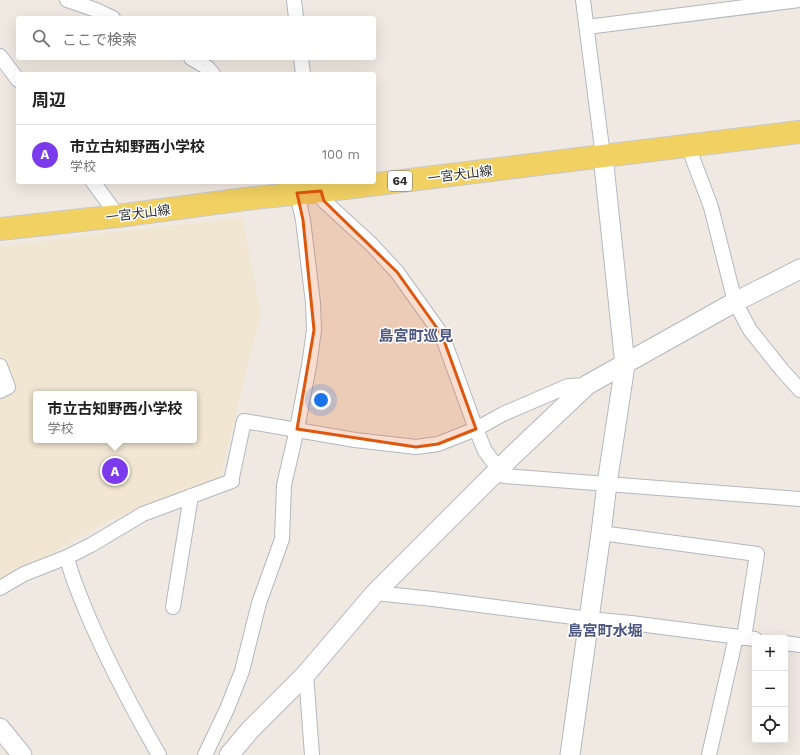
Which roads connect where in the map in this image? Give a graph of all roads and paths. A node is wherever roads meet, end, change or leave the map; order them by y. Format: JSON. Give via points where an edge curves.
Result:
{"nodes":[{"id":1,"x":67,"y":0,"type":"edge"},
{"id":2,"x":294,"y":0,"type":"edge"},
{"id":3,"x":583,"y":0,"type":"edge"},
{"id":4,"x":800,"y":0,"type":"edge"},
{"id":5,"x":109,"y":16,"type":"edge"},
{"id":6,"x":296,"y":16,"type":"edge"},
{"id":7,"x":587,"y":27,"type":"junction"},
{"id":8,"x":0,"y":56,"type":"edge"},
{"id":9,"x":194,"y":60,"type":"edge"},
{"id":10,"x":301,"y":60,"type":"edge"},
{"id":11,"x":211,"y":72,"type":"edge"},
{"id":12,"x":303,"y":72,"type":"edge"},
{"id":13,"x":16,"y":77,"type":"edge"},
{"id":14,"x":800,"y":132,"type":"edge"},
{"id":15,"x":688,"y":146,"type":"junction"},
{"id":16,"x":603,"y":156,"type":"junction"},
{"id":17,"x":376,"y":181,"type":"edge"},
{"id":18,"x":94,"y":184,"type":"edge"},
{"id":19,"x":347,"y":184,"type":"edge"},
{"id":20,"x":320,"y":187,"type":"edge"},
{"id":21,"x":294,"y":188,"type":"edge"},
{"id":22,"x":118,"y":216,"type":"junction"},
{"id":23,"x":0,"y":229,"type":"edge"},
{"id":24,"x":800,"y":269,"type":"edge"},
{"id":25,"x":735,"y":302,"type":"junction"},
{"id":26,"x":625,"y":365,"type":"junction"},
{"id":27,"x":0,"y":366,"type":"edge"},
{"id":28,"x":587,"y":385,"type":"junction"},
{"id":29,"x":800,"y":390,"type":"edge"},
{"id":30,"x":0,"y":391,"type":"edge"},
{"id":31,"x":476,"y":429,"type":"junction"},
{"id":32,"x":297,"y":430,"type":"junction"},
{"id":33,"x":499,"y":468,"type":"junction"},
{"id":34,"x":607,"y":484,"type":"junction"},
{"id":35,"x":191,"y":496,"type":"junction"},
{"id":36,"x":800,"y":499,"type":"edge"},
{"id":37,"x":601,"y":533,"type":"junction"},
{"id":38,"x":67,"y":557,"type":"junction"},
{"id":39,"x":0,"y":588,"type":"edge"},
{"id":40,"x":375,"y":593,"type":"junction"},
{"id":41,"x":173,"y":607,"type":"dead end"},
{"id":42,"x":589,"y":619,"type":"junction"},
{"id":43,"x":745,"y":638,"type":"edge"},
{"id":44,"x":788,"y":643,"type":"edge"},
{"id":45,"x":800,"y":645,"type":"edge"},
{"id":46,"x":306,"y":674,"type":"junction"},
{"id":47,"x":0,"y":728,"type":"edge"},
{"id":48,"x":22,"y":755,"type":"edge"},
{"id":49,"x":159,"y":755,"type":"edge"},
{"id":50,"x":205,"y":755,"type":"edge"},
{"id":51,"x":228,"y":755,"type":"edge"},
{"id":52,"x":312,"y":755,"type":"edge"},
{"id":53,"x":570,"y":755,"type":"edge"},
{"id":54,"x":709,"y":755,"type":"edge"}],
"edges":[{"from":1,"to":5,"type":"street"},
{"from":2,"to":6,"type":"street"},
{"from":3,"to":7,"type":"street"},
{"from":4,"to":7,"type":"street"},
{"from":7,"to":16,"type":"street"},
{"from":8,"to":13,"type":"street"},
{"from":9,"to":11,"type":"street"},
{"from":10,"to":12,"type":"street"},
{"from":14,"to":15,"type":"main road","name":"一宮犬山線","number":"64"},
{"from":15,"to":16,"type":"main road","name":"一宮犬山線","number":"64"},
{"from":15,"to":25,"type":"street","via":[[711,207]]},
{"from":16,"to":17,"type":"main road","name":"一宮犬山線","number":"64"},
{"from":16,"to":26,"type":"street"},
{"from":18,"to":22,"type":"street"},
{"from":19,"to":20,"type":"main road","name":"一宮犬山線","number":"64"},
{"from":20,"to":21,"type":"main road","name":"一宮犬山線","number":"64"},
{"from":20,"to":31,"type":"street","via":[[324,201],[397,272],[442,335]]},
{"from":21,"to":22,"type":"main road","name":"一宮犬山線","number":"64","via":[[237,200]]},
{"from":21,"to":32,"type":"street","via":[[303,220],[314,330]]},
{"from":22,"to":23,"type":"main road","name":"一宮犬山線","number":"64"},
{"from":24,"to":25,"type":"street"},
{"from":25,"to":26,"type":"street"},
{"from":25,"to":29,"type":"street","via":[[750,330]]},
{"from":26,"to":28,"type":"street"},
{"from":26,"to":34,"type":"street"},
{"from":27,"to":30,"type":"street","via":[[8,387]]},
{"from":28,"to":31,"type":"street","via":[[568,386],[503,414]]},
{"from":28,"to":33,"type":"street"},
{"from":31,"to":32,"type":"street","via":[[438,444],[416,447]]},
{"from":31,"to":33,"type":"street","via":[[485,451]]},
{"from":32,"to":35,"type":"street","via":[[244,421],[232,481]]},
{"from":32,"to":50,"type":"street","via":[[284,485],[282,539],[259,603],[242,671]]},
{"from":33,"to":34,"type":"street","via":[[504,476]]},
{"from":33,"to":40,"type":"street"},
{"from":34,"to":36,"type":"street"},
{"from":34,"to":37,"type":"street"},
{"from":35,"to":38,"type":"street","via":[[143,514]]},
{"from":35,"to":41,"type":"street"},
{"from":37,"to":42,"type":"street"},
{"from":37,"to":43,"type":"street","via":[[757,554]]},
{"from":38,"to":39,"type":"street","via":[[24,574]]},
{"from":38,"to":49,"type":"street","via":[[96,634],[122,689]]},
{"from":40,"to":42,"type":"street"},
{"from":40,"to":46,"type":"street"},
{"from":42,"to":43,"type":"street","via":[[631,622]]},
{"from":42,"to":53,"type":"street"},
{"from":43,"to":54,"type":"street"},
{"from":44,"to":45,"type":"street"},
{"from":46,"to":51,"type":"street"},
{"from":46,"to":52,"type":"street"},
{"from":47,"to":48,"type":"street"}]}
